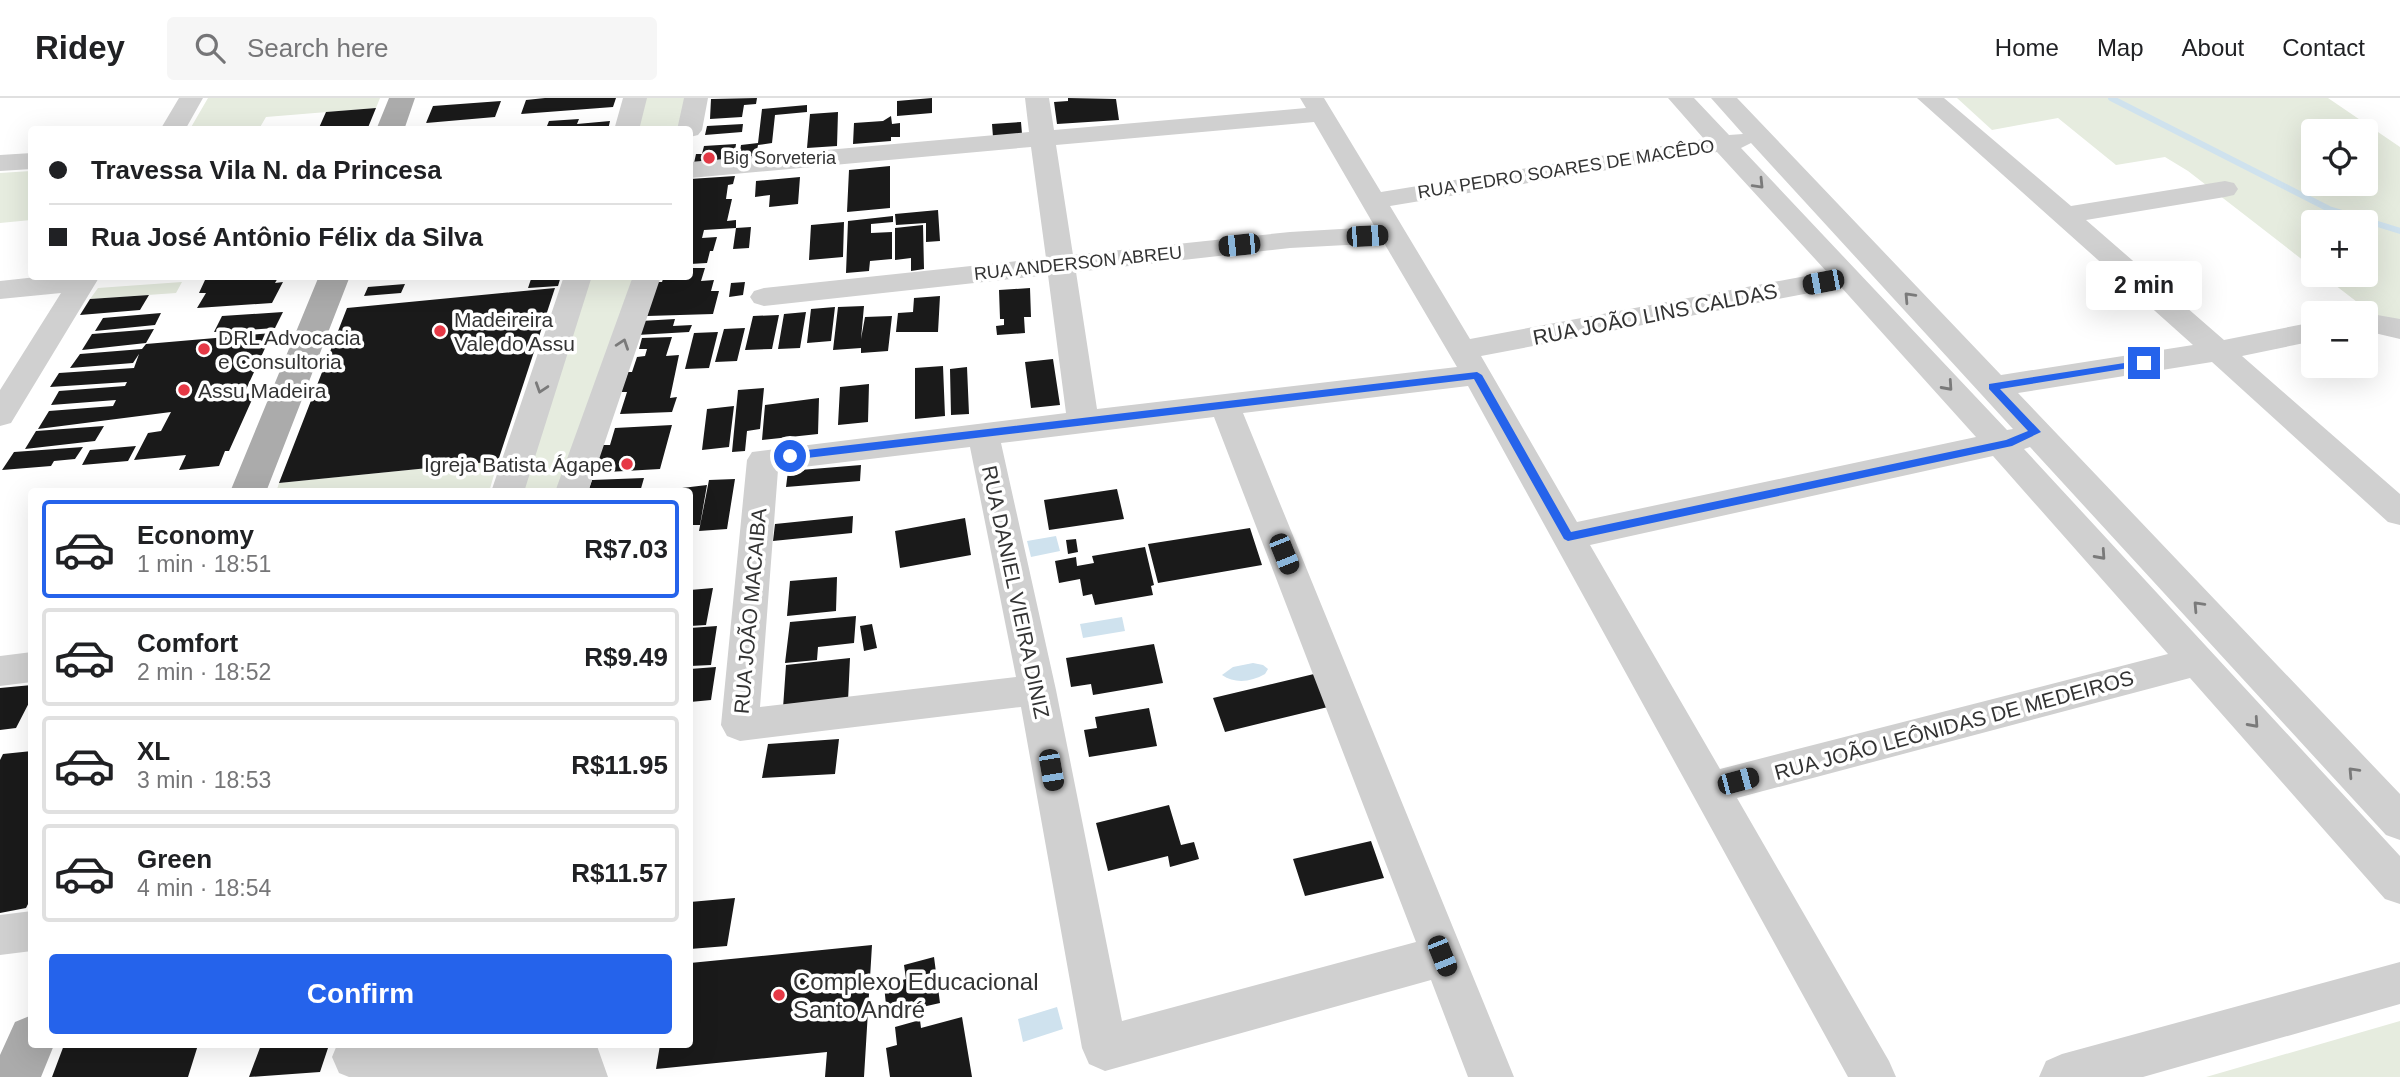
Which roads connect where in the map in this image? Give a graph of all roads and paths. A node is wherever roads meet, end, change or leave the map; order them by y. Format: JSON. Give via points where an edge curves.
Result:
{"nodes":[{"id":1,"x":191,"y":98,"type":"edge"},
{"id":2,"x":402,"y":98,"type":"edge"},
{"id":3,"x":635,"y":98,"type":"edge"},
{"id":4,"x":696,"y":98,"type":"edge"},
{"id":5,"x":1037,"y":98,"type":"edge"},
{"id":6,"x":1680,"y":98,"type":"edge"},
{"id":7,"x":1723,"y":98,"type":"edge"},
{"id":8,"x":1928,"y":98,"type":"edge"},
{"id":9,"x":1317,"y":106,"type":"edge"},
{"id":10,"x":174,"y":126,"type":"edge"},
{"id":11,"x":392,"y":126,"type":"edge"},
{"id":12,"x":627,"y":126,"type":"edge"},
{"id":13,"x":690,"y":126,"type":"edge"},
{"id":14,"x":1760,"y":138,"type":"junction"},
{"id":15,"x":1043,"y":140,"type":"junction"},
{"id":16,"x":1721,"y":144,"type":"junction"},
{"id":17,"x":28,"y":161,"type":"edge"},
{"id":18,"x":0,"y":163,"type":"edge"},
{"id":19,"x":693,"y":170,"type":"edge"},
{"id":20,"x":2225,"y":189,"type":"dead end"},
{"id":21,"x":1373,"y":201,"type":"junction"},
{"id":22,"x":2065,"y":215,"type":"junction"},
{"id":23,"x":1393,"y":234,"type":"junction"},
{"id":24,"x":1062,"y":265,"type":"junction"},
{"id":25,"x":1848,"y":277,"type":"junction"},
{"id":26,"x":76,"y":280,"type":"edge"},
{"id":27,"x":83,"y":280,"type":"edge"},
{"id":28,"x":333,"y":280,"type":"edge"},
{"id":29,"x":577,"y":280,"type":"edge"},
{"id":30,"x":646,"y":280,"type":"edge"},
{"id":31,"x":0,"y":290,"type":"edge"},
{"id":32,"x":764,"y":297,"type":"dead end"},
{"id":33,"x":2301,"y":334,"type":"edge"},
{"id":34,"x":1950,"y":341,"type":"junction"},
{"id":35,"x":1914,"y":348,"type":"junction"},
{"id":36,"x":2220,"y":351,"type":"junction"},
{"id":37,"x":1469,"y":363,"type":"junction"},
{"id":38,"x":1993,"y":387,"type":"junction"},
{"id":39,"x":1224,"y":404,"type":"junction"},
{"id":40,"x":0,"y":415,"type":"edge"},
{"id":41,"x":1083,"y":421,"type":"junction"},
{"id":42,"x":2035,"y":432,"type":"junction"},
{"id":43,"x":983,"y":433,"type":"junction"},
{"id":44,"x":2001,"y":444,"type":"junction"},
{"id":45,"x":762,"y":460,"type":"joint"},
{"id":46,"x":250,"y":488,"type":"edge"},
{"id":47,"x":508,"y":488,"type":"edge"},
{"id":48,"x":572,"y":488,"type":"edge"},
{"id":49,"x":2400,"y":513,"type":"edge"},
{"id":50,"x":1568,"y":537,"type":"junction"},
{"id":51,"x":2197,"y":661,"type":"junction"},
{"id":52,"x":28,"y":668,"type":"edge"},
{"id":53,"x":0,"y":671,"type":"edge"},
{"id":54,"x":1037,"y":690,"type":"junction"},
{"id":55,"x":1711,"y":789,"type":"junction"},
{"id":56,"x":2400,"y":822,"type":"edge"},
{"id":57,"x":2385,"y":850,"type":"edge"},
{"id":58,"x":2400,"y":885,"type":"edge"},
{"id":59,"x":28,"y":932,"type":"edge"},
{"id":60,"x":0,"y":936,"type":"edge"},
{"id":61,"x":1442,"y":956,"type":"junction"},
{"id":62,"x":2400,"y":983,"type":"edge"},
{"id":63,"x":28,"y":1048,"type":"edge"},
{"id":64,"x":354,"y":1060,"type":"edge"},
{"id":65,"x":16,"y":1077,"type":"edge"},
{"id":66,"x":586,"y":1077,"type":"edge"},
{"id":67,"x":1491,"y":1077,"type":"edge"},
{"id":68,"x":1873,"y":1077,"type":"edge"},
{"id":69,"x":2062,"y":1077,"type":"edge"}],
"edges":[{"from":1,"to":10,"type":"street"},
{"from":2,"to":11,"type":"main road"},
{"from":3,"to":12,"type":"street"},
{"from":4,"to":13,"type":"street"},
{"from":5,"to":15,"type":"street"},
{"from":6,"to":16,"type":"street"},
{"from":7,"to":14,"type":"street"},
{"from":8,"to":22,"type":"street"},
{"from":9,"to":15,"type":"street"},
{"from":9,"to":21,"type":"street"},
{"from":14,"to":16,"type":"street","name":"RUA PEDRO SOARES DE MACÊDO"},
{"from":34,"to":14,"type":"street","one_way":true},
{"from":15,"to":19,"type":"street"},
{"from":15,"to":24,"type":"street"},
{"from":16,"to":21,"type":"street","name":"RUA PEDRO SOARES DE MACÊDO"},
{"from":16,"to":25,"type":"street","one_way":true},
{"from":17,"to":18,"type":"street"},
{"from":20,"to":22,"type":"street"},
{"from":21,"to":23,"type":"street"},
{"from":22,"to":36,"type":"street"},
{"from":23,"to":24,"type":"street","name":"RUA ANDERSON ABREU","via":[[1290,240]]},
{"from":23,"to":37,"type":"street"},
{"from":24,"to":32,"type":"street","name":"RUA ANDERSON ABREU"},
{"from":24,"to":41,"type":"street"},
{"from":25,"to":35,"type":"street"},
{"from":25,"to":37,"type":"street","name":"RUA JOÃO LINS CALDAS"},
{"from":26,"to":31,"type":"street"},
{"from":27,"to":40,"type":"street"},
{"from":28,"to":46,"type":"main road"},
{"from":29,"to":47,"type":"street","one_way":true},
{"from":48,"to":30,"type":"street","one_way":true},
{"from":33,"to":36,"type":"street"},
{"from":34,"to":35,"type":"street"},
{"from":34,"to":38,"type":"street"},
{"from":35,"to":44,"type":"street","one_way":true},
{"from":36,"to":38,"type":"street"},
{"from":36,"to":49,"type":"street"},
{"from":37,"to":39,"type":"street","name":"RUA JOÃO LINS CALDAS"},
{"from":37,"to":50,"type":"street"},
{"from":38,"to":42,"type":"street"},
{"from":39,"to":41,"type":"street","name":"RUA JOÃO LINS CALDAS"},
{"from":39,"to":61,"type":"street"},
{"from":41,"to":43,"type":"street","name":"RUA JOÃO LINS CALDAS"},
{"from":42,"to":44,"type":"street"},
{"from":56,"to":42,"type":"street","one_way":true},
{"from":43,"to":45,"type":"street","name":"RUA JOÃO LINS CALDAS"},
{"from":43,"to":54,"type":"street","name":"RUA DANIEL VIEIRA DINIZ"},
{"from":44,"to":50,"type":"street"},
{"from":44,"to":51,"type":"street","one_way":true},
{"from":45,"to":54,"type":"street","name":"RUA JOÃO MACAIBA","via":[[740,725]]},
{"from":50,"to":55,"type":"street"},
{"from":51,"to":55,"type":"street","name":"RUA JOÃO LEÔNIDAS DE MEDEIROS"},
{"from":51,"to":57,"type":"street","one_way":true},
{"from":52,"to":53,"type":"street"},
{"from":54,"to":61,"type":"street","name":"RUA DANIEL VIEIRA DINIZ","via":[[1105,1048]]},
{"from":55,"to":68,"type":"street"},
{"from":57,"to":58,"type":"street"},
{"from":59,"to":60,"type":"street"},
{"from":61,"to":67,"type":"street"},
{"from":62,"to":69,"type":"street"},
{"from":63,"to":65,"type":"main road"},
{"from":64,"to":66,"type":"street","via":[[428,1067],[570,1058],[581,1062]]}]}
